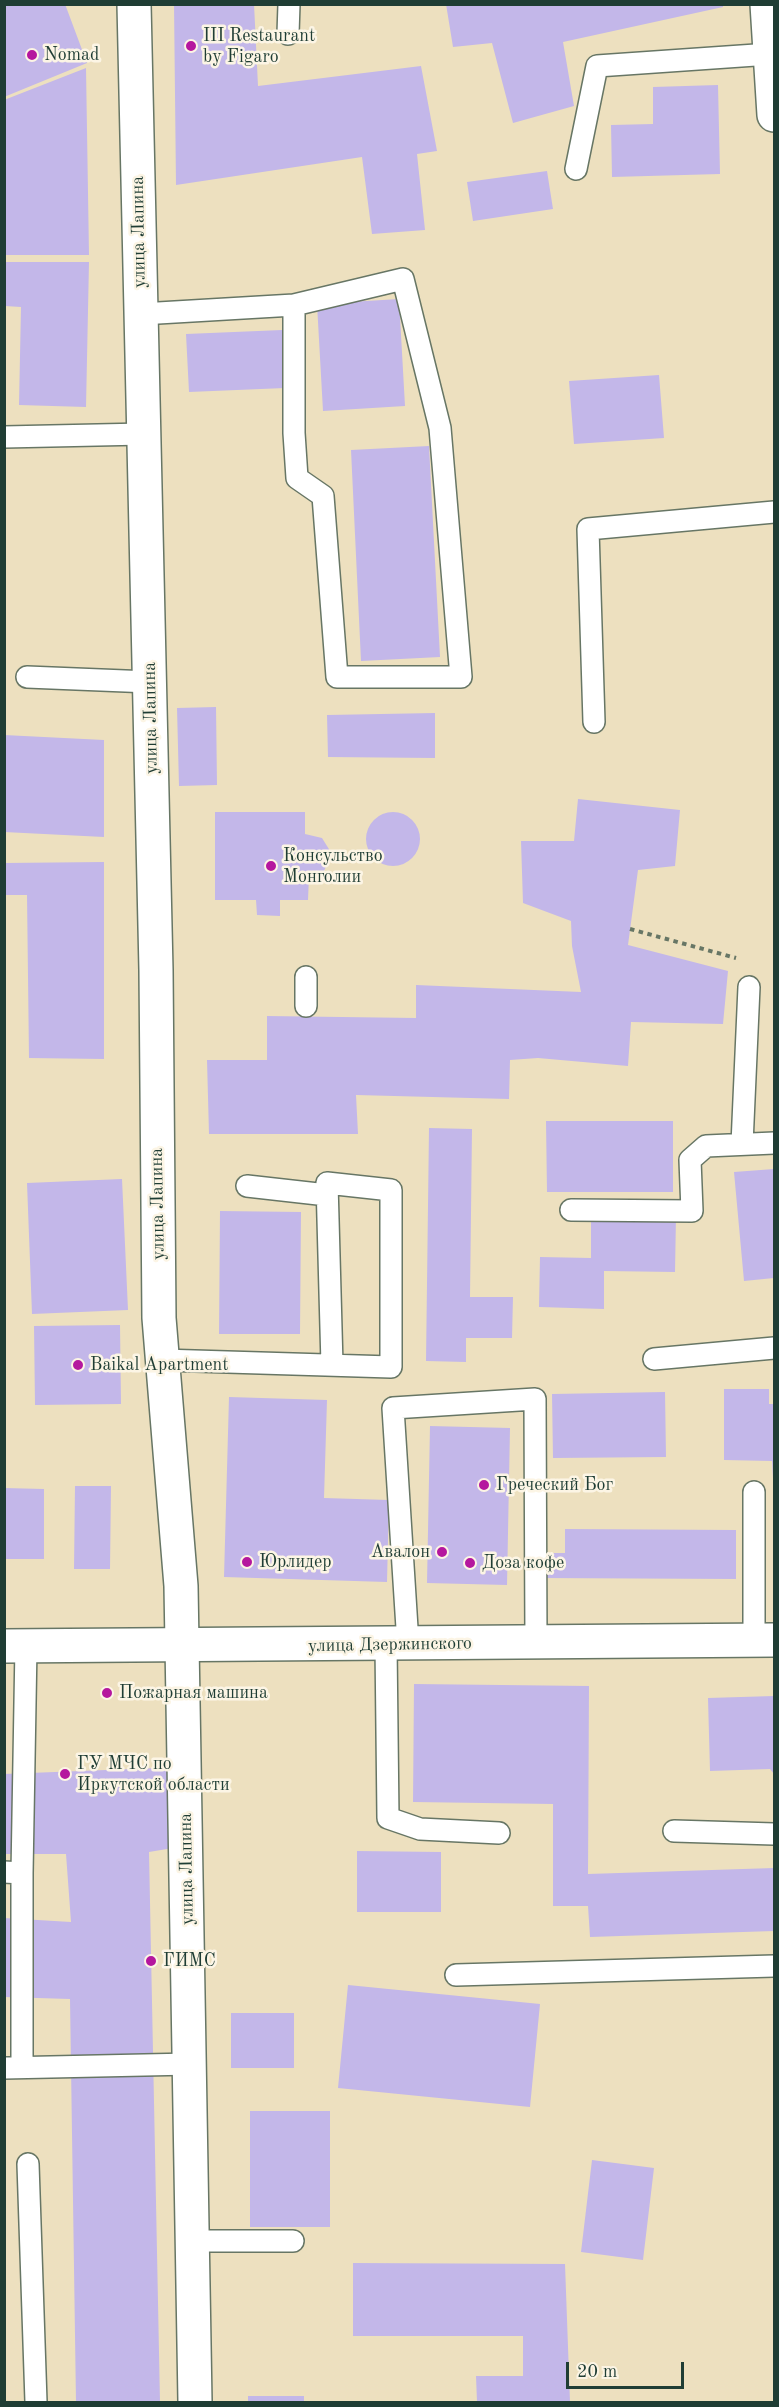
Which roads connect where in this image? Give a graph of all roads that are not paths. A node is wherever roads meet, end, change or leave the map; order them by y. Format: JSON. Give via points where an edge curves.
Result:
{"nodes":[{"id":1,"x":134,"y":4,"type":"edge"},
{"id":2,"x":290,"y":4,"type":"edge"},
{"id":3,"x":767,"y":4,"type":"edge"},
{"id":4,"x":288,"y":34,"type":"dead end"},
{"id":5,"x":770,"y":54,"type":"junction"},
{"id":6,"x":774,"y":115,"type":"edge"},
{"id":7,"x":576,"y":169,"type":"dead end"},
{"id":8,"x":294,"y":305,"type":"junction"},
{"id":9,"x":141,"y":314,"type":"junction"},
{"id":10,"x":144,"y":435,"type":"junction"},
{"id":11,"x":4,"y":437,"type":"edge"},
{"id":12,"x":774,"y":512,"type":"edge"},
{"id":13,"x":27,"y":677,"type":"dead end"},
{"id":14,"x":150,"y":682,"type":"junction"},
{"id":15,"x":594,"y":722,"type":"dead end"},
{"id":16,"x":306,"y":977,"type":"dead end"},
{"id":17,"x":749,"y":987,"type":"road end"},
{"id":18,"x":306,"y":1006,"type":"dead end"},
{"id":19,"x":774,"y":1143,"type":"edge"},
{"id":20,"x":742,"y":1144,"type":"junction"},
{"id":21,"x":247,"y":1186,"type":"dead end"},
{"id":22,"x":327,"y":1195,"type":"junction"},
{"id":23,"x":571,"y":1210,"type":"dead end"},
{"id":24,"x":774,"y":1348,"type":"edge"},
{"id":25,"x":654,"y":1359,"type":"dead end"},
{"id":26,"x":162,"y":1360,"type":"junction"},
{"id":27,"x":332,"y":1365,"type":"junction"},
{"id":28,"x":754,"y":1492,"type":"dead end"},
{"id":29,"x":764,"y":1640,"type":"edge"},
{"id":30,"x":536,"y":1643,"type":"junction"},
{"id":31,"x":397,"y":1644,"type":"junction"},
{"id":32,"x":15,"y":1646,"type":"edge"},
{"id":33,"x":183,"y":1647,"type":"junction"},
{"id":34,"x":674,"y":1831,"type":"dead end"},
{"id":35,"x":499,"y":1833,"type":"dead end"},
{"id":36,"x":774,"y":1834,"type":"edge"},
{"id":37,"x":13,"y":1872,"type":"edge"},
{"id":38,"x":774,"y":1966,"type":"edge"},
{"id":39,"x":456,"y":1975,"type":"dead end"},
{"id":40,"x":191,"y":2064,"type":"junction"},
{"id":41,"x":13,"y":2068,"type":"edge"},
{"id":42,"x":28,"y":2164,"type":"dead end"},
{"id":43,"x":190,"y":2241,"type":"junction"},
{"id":44,"x":293,"y":2241,"type":"dead end"},
{"id":45,"x":36,"y":2403,"type":"edge"},
{"id":46,"x":195,"y":2403,"type":"edge"}],
"edges":[{"from":1,"to":9,"type":"street","name":"улица Лапина"},
{"from":2,"to":4,"type":"lane"},
{"from":3,"to":5,"type":"street"},
{"from":5,"to":6,"type":"street"},
{"from":5,"to":7,"type":"lane","via":[[597,66]]},
{"from":8,"to":8,"type":"lane","via":[[297,478],[323,496],[337,677],[462,677],[440,428],[403,279]]},
{"from":8,"to":9,"type":"lane"},
{"from":9,"to":10,"type":"street","name":"улица Лапина"},
{"from":10,"to":11,"type":"lane"},
{"from":10,"to":14,"type":"street","name":"улица Лапина"},
{"from":12,"to":15,"type":"lane","via":[[588,529]]},
{"from":13,"to":14,"type":"lane"},
{"from":14,"to":26,"type":"street","name":"улица Лапина"},
{"from":16,"to":18,"type":"lane"},
{"from":17,"to":20,"type":"lane"},
{"from":19,"to":20,"type":"lane"},
{"from":20,"to":23,"type":"lane","via":[[706,1146],[690,1160],[693,1211]]},
{"from":21,"to":22,"type":"lane"},
{"from":22,"to":27,"type":"lane"},
{"from":22,"to":27,"type":"lane","via":[[327,1183],[391,1190],[391,1367]]},
{"from":24,"to":25,"type":"lane"},
{"from":26,"to":27,"type":"lane"},
{"from":26,"to":33,"type":"street","name":"улица Лапина"},
{"from":28,"to":29,"type":"lane"},
{"from":29,"to":30,"type":"street","name":"улица Дзержинского"},
{"from":30,"to":31,"type":"street","name":"улица Дзержинского"},
{"from":30,"to":31,"type":"lane","via":[[535,1399],[393,1408]]},
{"from":31,"to":33,"type":"street","name":"улица Дзержинского"},
{"from":31,"to":35,"type":"lane","via":[[388,1818],[420,1829]]},
{"from":32,"to":33,"type":"street","name":"улица Дзержинского"},
{"from":32,"to":37,"type":"lane"},
{"from":33,"to":40,"type":"street","name":"улица Лапина"},
{"from":34,"to":36,"type":"lane"},
{"from":37,"to":41,"type":"lane"},
{"from":38,"to":39,"type":"lane"},
{"from":40,"to":41,"type":"lane"},
{"from":40,"to":43,"type":"street","name":"улица Лапина"},
{"from":42,"to":45,"type":"lane"},
{"from":43,"to":44,"type":"lane"},
{"from":43,"to":46,"type":"street","name":"улица Лапина"}]}
